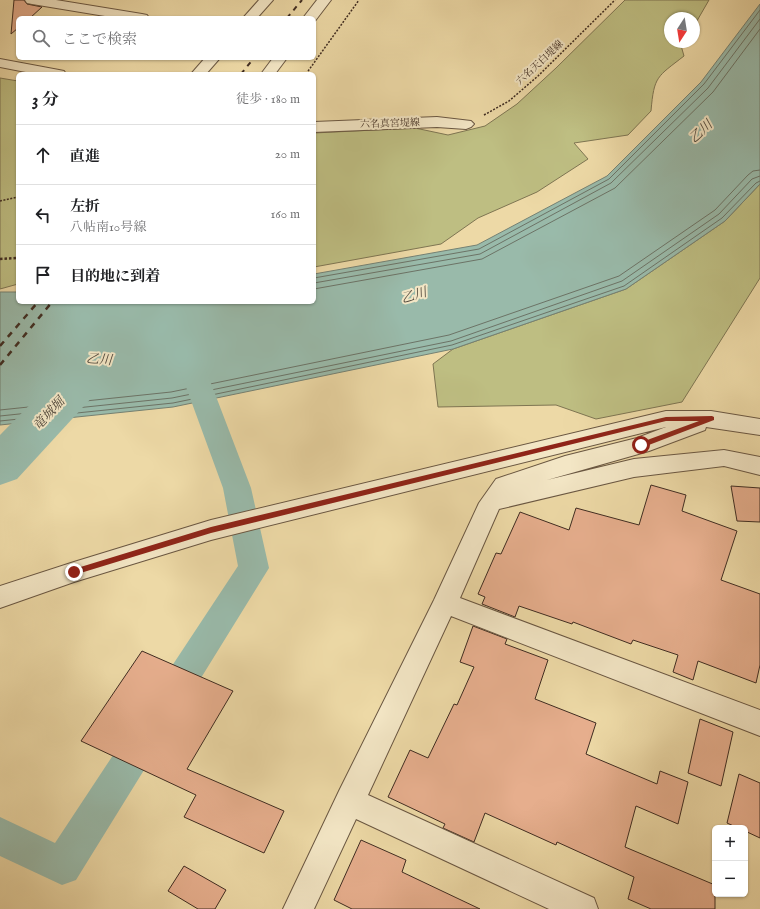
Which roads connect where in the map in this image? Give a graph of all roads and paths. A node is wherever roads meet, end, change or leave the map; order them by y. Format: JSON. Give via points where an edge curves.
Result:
{"nodes":[{"id":1,"x":32,"y":0,"type":"edge"},
{"id":2,"x":266,"y":0,"type":"edge"},
{"id":3,"x":324,"y":0,"type":"edge"},
{"id":4,"x":359,"y":0,"type":"edge"},
{"id":5,"x":615,"y":0,"type":"edge"},
{"id":6,"x":130,"y":16,"type":"edge"},
{"id":7,"x":252,"y":16,"type":"edge"},
{"id":8,"x":312,"y":16,"type":"edge"},
{"id":9,"x":211,"y":60,"type":"edge"},
{"id":10,"x":278,"y":60,"type":"edge"},
{"id":11,"x":0,"y":63,"type":"edge"},
{"id":12,"x":48,"y":72,"type":"edge"},
{"id":13,"x":200,"y":72,"type":"edge"},
{"id":14,"x":270,"y":72,"type":"edge"},
{"id":15,"x":307,"y":72,"type":"edge"},
{"id":16,"x":466,"y":124,"type":"joint"},
{"id":17,"x":316,"y":126,"type":"edge"},
{"id":18,"x":16,"y":197,"type":"edge"},
{"id":19,"x":0,"y":201,"type":"edge"},
{"id":20,"x":16,"y":258,"type":"edge"},
{"id":21,"x":0,"y":259,"type":"edge"},
{"id":22,"x":712,"y":419,"type":"junction"},
{"id":23,"x":760,"y":427,"type":"edge"},
{"id":24,"x":760,"y":466,"type":"edge"},
{"id":25,"x":490,"y":503,"type":"junction"},
{"id":26,"x":0,"y":597,"type":"edge"},
{"id":27,"x":445,"y":603,"type":"junction"},
{"id":28,"x":760,"y":723,"type":"edge"},
{"id":29,"x":349,"y":801,"type":"junction"},
{"id":30,"x":298,"y":909,"type":"edge"},
{"id":31,"x":584,"y":909,"type":"edge"}],
"edges":[{"from":1,"to":6,"type":"street"},
{"from":2,"to":7,"type":"street"},
{"from":3,"to":8,"type":"street"},
{"from":4,"to":15,"type":"path"},
{"from":5,"to":16,"type":"path","name":"六名天白堤線","via":[[509,101]]},
{"from":9,"to":13,"type":"street"},
{"from":10,"to":14,"type":"street"},
{"from":11,"to":12,"type":"street"},
{"from":16,"to":17,"type":"street","name":"六名真宮堤線","via":[[437,122]]},
{"from":18,"to":19,"type":"path"},
{"from":20,"to":21,"type":"path"},
{"from":22,"to":23,"type":"street"},
{"from":22,"to":25,"type":"street","via":[[641,445],[565,465],[504,485]]},
{"from":22,"to":26,"type":"street","via":[[666,419],[211,530]]},
{"from":24,"to":25,"type":"street","via":[[724,458],[634,468]]},
{"from":25,"to":27,"type":"street"},
{"from":27,"to":28,"type":"street"},
{"from":27,"to":29,"type":"street"},
{"from":29,"to":30,"type":"street"},
{"from":29,"to":31,"type":"street"}]}
